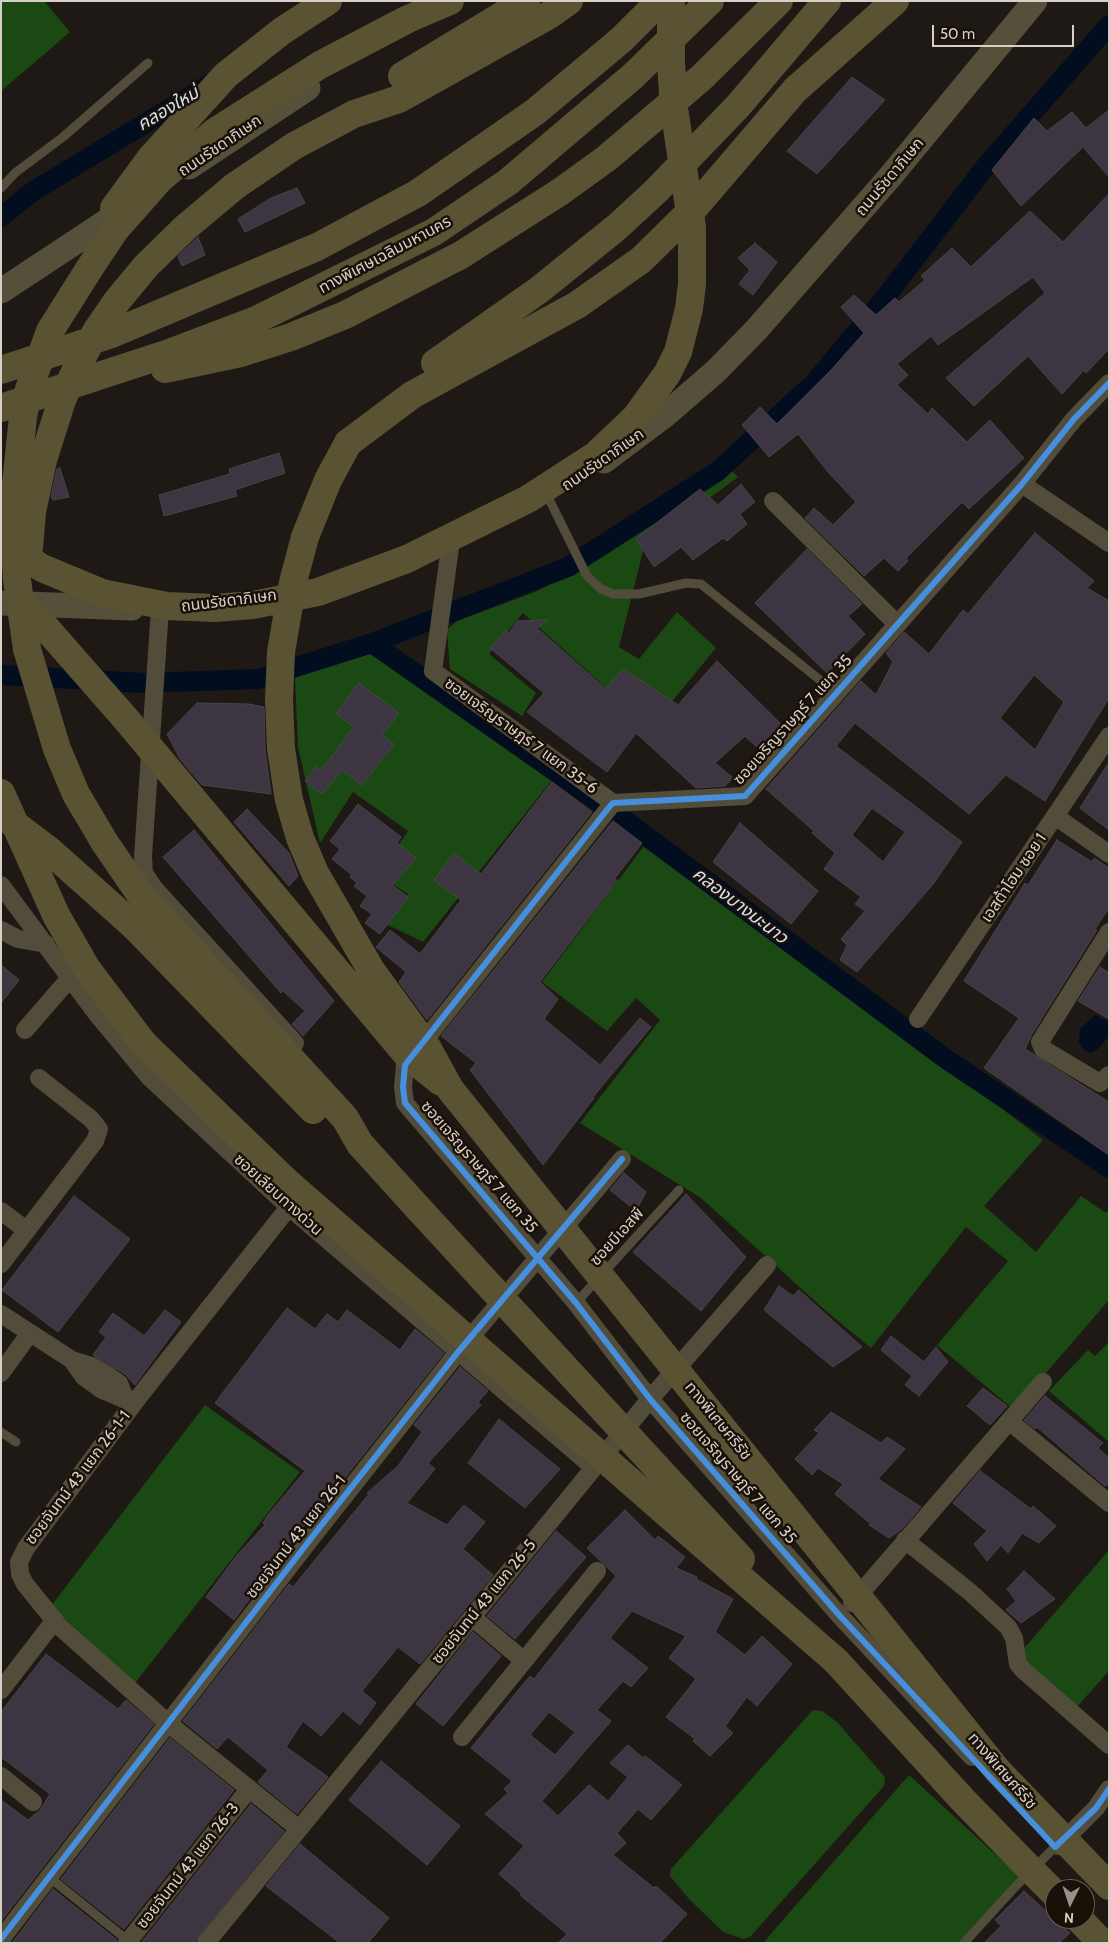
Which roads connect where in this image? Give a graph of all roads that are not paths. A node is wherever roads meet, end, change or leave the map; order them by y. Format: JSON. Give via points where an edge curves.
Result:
{"nodes":[{"id":1,"x":328,"y":1,"type":"edge"},
{"id":2,"x":450,"y":1,"type":"edge"},
{"id":3,"x":526,"y":1,"type":"edge"},
{"id":4,"x":569,"y":1,"type":"edge"},
{"id":5,"x":660,"y":1,"type":"edge"},
{"id":6,"x":671,"y":1,"type":"edge"},
{"id":7,"x":710,"y":1,"type":"edge"},
{"id":8,"x":779,"y":1,"type":"edge"},
{"id":9,"x":827,"y":1,"type":"edge"},
{"id":10,"x":895,"y":1,"type":"edge"},
{"id":11,"x":1036,"y":1,"type":"edge"},
{"id":12,"x":426,"y":7,"type":"edge"},
{"id":13,"x":451,"y":59,"type":"junction"},
{"id":14,"x":148,"y":63,"type":"dead end"},
{"id":15,"x":1,"y":188,"type":"edge"},
{"id":16,"x":1,"y":291,"type":"edge"},
{"id":17,"x":50,"y":331,"type":"junction"},
{"id":18,"x":1,"y":370,"type":"edge"},
{"id":19,"x":1109,"y":383,"type":"edge"},
{"id":20,"x":77,"y":384,"type":"junction"},
{"id":21,"x":1,"y":408,"type":"edge"},
{"id":22,"x":348,"y":443,"type":"junction"},
{"id":23,"x":1022,"y":484,"type":"junction"},
{"id":24,"x":548,"y":497,"type":"junction"},
{"id":25,"x":772,"y":501,"type":"dead end"},
{"id":26,"x":1,"y":542,"type":"edge"},
{"id":27,"x":1109,"y":543,"type":"edge"},
{"id":28,"x":450,"y":548,"type":"junction"},
{"id":29,"x":1,"y":578,"type":"edge"},
{"id":30,"x":1,"y":603,"type":"edge"},
{"id":31,"x":160,"y":609,"type":"junction"},
{"id":32,"x":896,"y":623,"type":"junction"},
{"id":33,"x":27,"y":649,"type":"junction"},
{"id":34,"x":836,"y":693,"type":"junction"},
{"id":35,"x":1109,"y":736,"type":"edge"},
{"id":36,"x":1,"y":793,"type":"edge"},
{"id":37,"x":609,"y":808,"type":"junction"},
{"id":38,"x":1,"y":814,"type":"edge"},
{"id":39,"x":1055,"y":816,"type":"junction"},
{"id":40,"x":1109,"y":854,"type":"edge"},
{"id":41,"x":1,"y":885,"type":"edge"},
{"id":42,"x":1,"y":930,"type":"edge"},
{"id":43,"x":1109,"y":932,"type":"edge"},
{"id":44,"x":46,"y":944,"type":"junction"},
{"id":45,"x":70,"y":978,"type":"junction"},
{"id":46,"x":918,"y":1019,"type":"dead end"},
{"id":47,"x":25,"y":1030,"type":"dead end"},
{"id":48,"x":1109,"y":1075,"type":"edge"},
{"id":49,"x":39,"y":1078,"type":"dead end"},
{"id":50,"x":332,"y":1084,"type":"dead end"},
{"id":51,"x":450,"y":1088,"type":"junction"},
{"id":52,"x":360,"y":1144,"type":"junction"},
{"id":53,"x":622,"y":1159,"type":"dead end"},
{"id":54,"x":679,"y":1190,"type":"dead end"},
{"id":55,"x":289,"y":1207,"type":"junction"},
{"id":56,"x":1,"y":1211,"type":"edge"},
{"id":57,"x":26,"y":1230,"type":"junction"},
{"id":58,"x":538,"y":1258,"type":"junction"},
{"id":59,"x":1,"y":1264,"type":"edge"},
{"id":60,"x":767,"y":1265,"type":"dead end"},
{"id":61,"x":576,"y":1303,"type":"junction"},
{"id":62,"x":1,"y":1314,"type":"edge"},
{"id":63,"x":30,"y":1333,"type":"junction"},
{"id":64,"x":458,"y":1352,"type":"junction"},
{"id":65,"x":1,"y":1372,"type":"edge"},
{"id":66,"x":1043,"y":1382,"type":"dead end"},
{"id":67,"x":650,"y":1399,"type":"junction"},
{"id":68,"x":129,"y":1400,"type":"junction"},
{"id":69,"x":1009,"y":1421,"type":"junction"},
{"id":70,"x":1,"y":1432,"type":"edge"},
{"id":71,"x":16,"y":1442,"type":"dead end"},
{"id":72,"x":593,"y":1468,"type":"junction"},
{"id":73,"x":1109,"y":1503,"type":"edge"},
{"id":74,"x":905,"y":1540,"type":"junction"},
{"id":75,"x":597,"y":1571,"type":"dead end"},
{"id":76,"x":840,"y":1616,"type":"junction"},
{"id":77,"x":472,"y":1618,"type":"junction"},
{"id":78,"x":55,"y":1620,"type":"junction"},
{"id":79,"x":522,"y":1660,"type":"junction"},
{"id":80,"x":836,"y":1661,"type":"junction"},
{"id":81,"x":1,"y":1690,"type":"edge"},
{"id":82,"x":168,"y":1724,"type":"junction"},
{"id":83,"x":462,"y":1736,"type":"dead end"},
{"id":84,"x":1109,"y":1745,"type":"edge"},
{"id":85,"x":1,"y":1776,"type":"edge"},
{"id":86,"x":249,"y":1789,"type":"junction"},
{"id":87,"x":1109,"y":1789,"type":"edge"},
{"id":88,"x":33,"y":1802,"type":"dead end"},
{"id":89,"x":300,"y":1828,"type":"junction"},
{"id":90,"x":1056,"y":1848,"type":"junction"},
{"id":91,"x":49,"y":1877,"type":"junction"},
{"id":92,"x":1045,"y":1884,"type":"edge"},
{"id":93,"x":1109,"y":1886,"type":"edge"},
{"id":94,"x":1089,"y":1929,"type":"edge"},
{"id":95,"x":1,"y":1940,"type":"edge"},
{"id":96,"x":129,"y":1942,"type":"edge"},
{"id":97,"x":206,"y":1943,"type":"edge"},
{"id":98,"x":964,"y":1943,"type":"edge"},
{"id":99,"x":1102,"y":1943,"type":"edge"}],
"edges":[{"from":1,"to":17,"type":"highway","bridge":true,"via":[[274,37],[226,75],[150,159],[87,252]]},
{"from":2,"to":17,"type":"highway","bridge":true,"via":[[362,42],[285,85],[216,130],[185,155],[115,230]]},
{"from":3,"to":13,"type":"highway"},
{"from":4,"to":13,"type":"highway","via":[[551,14]]},
{"from":5,"to":18,"type":"highway","via":[[622,39],[535,112],[418,193],[299,255],[109,335]]},
{"from":6,"to":26,"type":"highway","bridge":true,"via":[[670,63],[674,108],[692,227],[689,309],[678,352],[667,374],[636,418],[596,455],[528,499],[406,559],[318,592],[253,605],[215,608],[167,606],[102,593],[42,568]]},
{"from":7,"to":20,"type":"highway","name":"ทางพิเศษเฉลิมมหานคร","via":[[633,76],[508,182],[434,232],[256,320]]},
{"from":8,"to":20,"type":"highway","via":[[701,78],[649,123],[560,192],[461,255],[346,315],[291,337],[177,367]]},
{"from":9,"to":22,"type":"highway","bridge":true,"via":[[738,106],[656,191],[539,290],[388,396]]},
{"from":10,"to":22,"type":"highway","via":[[795,90],[695,207],[641,260],[600,291],[412,395]]},
{"from":11,"to":24,"type":"main road","name":"ถนนรัชดาภิเษก","via":[[889,178],[716,371],[664,416],[595,468]]},
{"from":12,"to":16,"type":"main road","name":"ถนนรัชดาภิเษก"},
{"from":13,"to":33,"type":"highway","bridge":true,"via":[[399,99],[354,114],[294,146],[234,186],[146,266],[117,301],[77,367],[42,460],[28,566]]},
{"from":14,"to":15,"type":"lane","via":[[63,137],[14,173]]},
{"from":17,"to":33,"type":"highway","bridge":true,"via":[[23,417],[14,484],[14,544]]},
{"from":19,"to":23,"type":"street","name":"ซอยเจริญราษฎร์ 7 แยก 35","via":[[1074,419]]},
{"from":20,"to":21,"type":"highway","name":"ทางพิเศษเฉลิมมหานคร"},
{"from":22,"to":51,"type":"highway","bridge":true,"via":[[310,524],[296,567],[284,631],[279,700],[281,749],[289,800],[315,873],[371,970],[427,1047]]},
{"from":23,"to":27,"type":"street"},
{"from":23,"to":32,"type":"street","name":"ซอยเจริญราษฎร์ 7 แยก 35"},
{"from":24,"to":28,"type":"main road","name":"ถนนรัชดาภิเษก"},
{"from":24,"to":34,"type":"lane","via":[[587,576],[600,589],[613,594],[639,594],[686,583],[701,584]]},
{"from":25,"to":32,"type":"street"},
{"from":28,"to":31,"type":"main road","name":"ถนนรัชดาภิเษก","via":[[348,582],[241,602]]},
{"from":28,"to":37,"type":"street","name":"ซอยเจริญราษฎร์ 7 แยก 35-6","via":[[432,664],[436,675]]},
{"from":29,"to":51,"type":"highway","bridge":true,"via":[[125,718],[406,1055]]},
{"from":30,"to":31,"type":"main road","name":"ถนนรัชดาภิเษก"},
{"from":31,"to":50,"type":"street","via":[[143,856],[147,878]]},
{"from":32,"to":34,"type":"street","name":"ซอยเจริญราษฎร์ 7 แยก 35"},
{"from":33,"to":52,"type":"highway","via":[[57,749],[76,794],[105,842],[140,894],[345,1118]]},
{"from":34,"to":37,"type":"street","name":"ซอยเจริญราษฎร์ 7 แยก 35","via":[[745,796]]},
{"from":35,"to":39,"type":"street","name":"เอสต้าโฮม ซอย 1"},
{"from":36,"to":80,"type":"highway","bridge":true,"via":[[56,915],[86,969],[143,1043],[287,1182]]},
{"from":37,"to":58,"type":"street","name":"ซอยเจริญราษฎร์ 7 แยก 35","via":[[405,1065],[405,1103]]},
{"from":38,"to":52,"type":"highway","bridge":true,"via":[[50,851],[134,926],[330,1128]]},
{"from":39,"to":40,"type":"street"},
{"from":39,"to":46,"type":"street","name":"เอสต้าโฮม ซอย 1"},
{"from":41,"to":44,"type":"street","name":"ซอยเลียบทางด่วน"},
{"from":42,"to":44,"type":"street","via":[[18,940]]},
{"from":43,"to":48,"type":"street","via":[[1040,1042],[1042,1049],[1100,1083]]},
{"from":44,"to":45,"type":"street","name":"ซอยเลียบทางด่วน"},
{"from":45,"to":47,"type":"street"},
{"from":45,"to":55,"type":"street","name":"ซอยเลียบทางด่วน","via":[[150,1078]]},
{"from":49,"to":57,"type":"street","via":[[99,1129],[95,1141]]},
{"from":51,"to":93,"type":"highway","name":"ทางพิเศษศรีรัช","bridge":true,"via":[[998,1771]]},
{"from":52,"to":80,"type":"highway","bridge":true},
{"from":53,"to":58,"type":"street","name":"ซอยจันทน์ 43 แยก 26-1"},
{"from":54,"to":61,"type":"lane","name":"ซอยบีเอสพี"},
{"from":55,"to":64,"type":"street","name":"ซอยเลียบทางด่วน"},
{"from":55,"to":68,"type":"street","name":"ซอยจันทน์ 43 แยก 26-1-1"},
{"from":56,"to":57,"type":"street"},
{"from":57,"to":59,"type":"street"},
{"from":58,"to":61,"type":"street","name":"ซอยเจริญราษฎร์ 7 แยก 35"},
{"from":58,"to":64,"type":"street","name":"ซอยจันทน์ 43 แยก 26-1"},
{"from":60,"to":67,"type":"street","name":"ซอยจันทน์ 43 แยก 26-5"},
{"from":61,"to":67,"type":"street","name":"ซอยเจริญราษฎร์ 7 แยก 35"},
{"from":62,"to":63,"type":"street"},
{"from":63,"to":65,"type":"street"},
{"from":63,"to":68,"type":"street","via":[[72,1360],[84,1377],[102,1390]]},
{"from":64,"to":72,"type":"street","name":"ซอยเลียบทางด่วน"},
{"from":64,"to":82,"type":"street","name":"ซอยจันทน์ 43 แยก 26-1"},
{"from":66,"to":69,"type":"street"},
{"from":67,"to":72,"type":"street","name":"ซอยจันทน์ 43 แยก 26-5"},
{"from":67,"to":76,"type":"street","name":"ซอยเจริญราษฎร์ 7 แยก 35"},
{"from":68,"to":78,"type":"street","name":"ซอยจันทน์ 43 แยก 26-1-1","via":[[19,1562],[25,1584]]},
{"from":69,"to":73,"type":"street"},
{"from":69,"to":74,"type":"street"},
{"from":70,"to":71,"type":"lane"},
{"from":72,"to":77,"type":"street","name":"ซอยจันทน์ 43 แยก 26-5"},
{"from":74,"to":76,"type":"street"},
{"from":74,"to":84,"type":"street","via":[[1008,1627],[1022,1669]]},
{"from":75,"to":79,"type":"street"},
{"from":76,"to":90,"type":"street","name":"ซอยเจริญราษฎร์ 7 แยก 35"},
{"from":77,"to":79,"type":"street"},
{"from":77,"to":89,"type":"street","name":"ซอยจันทน์ 43 แยก 26-5"},
{"from":78,"to":81,"type":"street"},
{"from":78,"to":82,"type":"street","name":"ซอยจันทน์ 43 แยก 26-1-1"},
{"from":79,"to":83,"type":"street"},
{"from":80,"to":92,"type":"highway","bridge":true,"via":[[962,1799]]},
{"from":82,"to":86,"type":"street","name":"ซอยจันทน์ 43 แยก 26-1-1"},
{"from":82,"to":91,"type":"street","name":"ซอยจันทน์ 43 แยก 26-1"},
{"from":85,"to":88,"type":"street"},
{"from":86,"to":89,"type":"street","name":"ซอยจันทน์ 43 แยก 26-1-1"},
{"from":86,"to":96,"type":"street","name":"ซอยจันทน์ 43 แยก 26-3"},
{"from":87,"to":90,"type":"street","via":[[1096,1808]]},
{"from":89,"to":97,"type":"street","name":"ซอยจันทน์ 43 แยก 26-5"},
{"from":90,"to":98,"type":"lane"},
{"from":91,"to":95,"type":"street","name":"ซอยจันทน์ 43 แยก 26-1"},
{"from":91,"to":96,"type":"lane"},
{"from":94,"to":99,"type":"highway"}]}
